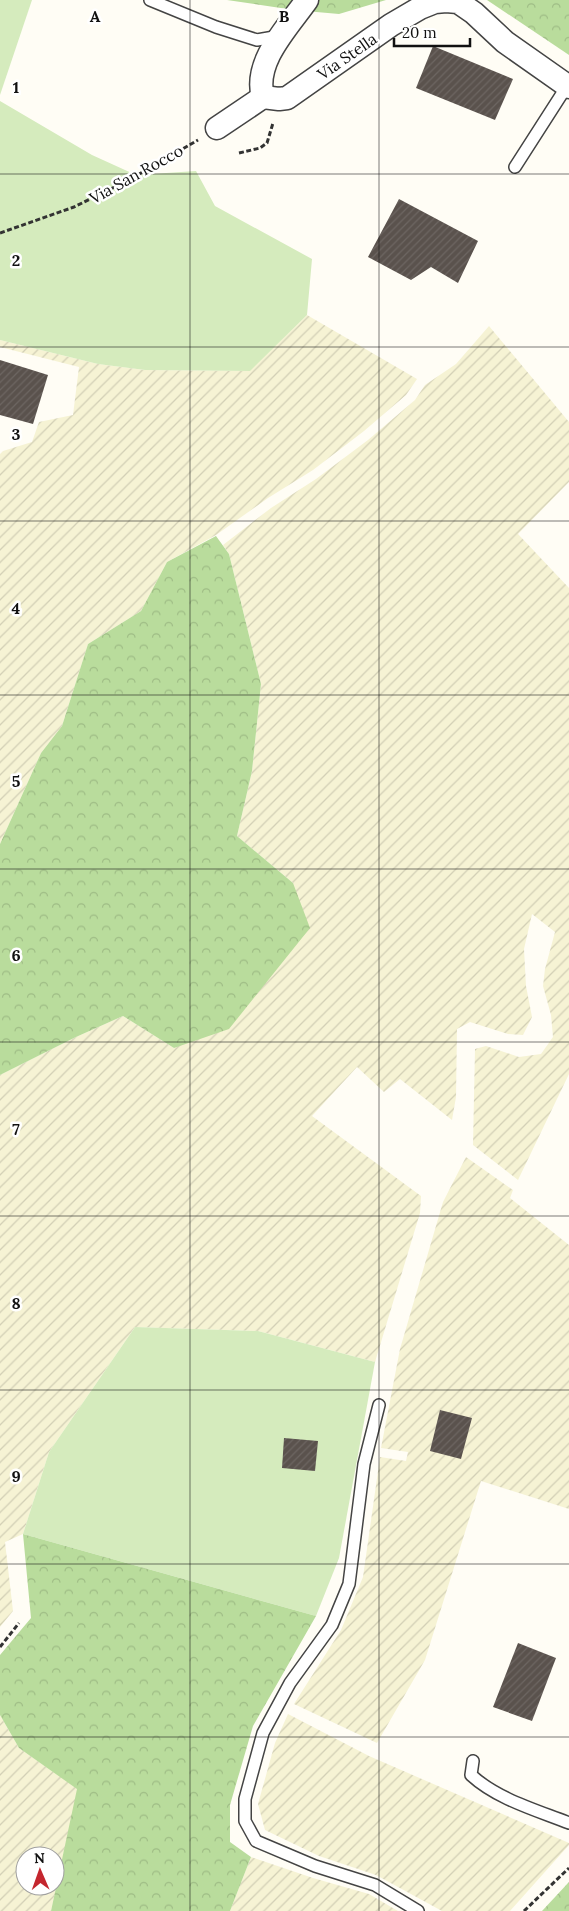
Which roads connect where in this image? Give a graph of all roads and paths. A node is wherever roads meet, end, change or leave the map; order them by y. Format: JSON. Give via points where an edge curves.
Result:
{"nodes":[{"id":1,"x":150,"y":0,"type":"edge"},
{"id":2,"x":306,"y":0,"type":"edge"},
{"id":3,"x":282,"y":35,"type":"junction"},
{"id":4,"x":568,"y":87,"type":"edge"},
{"id":5,"x":263,"y":97,"type":"junction"},
{"id":6,"x":217,"y":128,"type":"joint"},
{"id":7,"x":267,"y":143,"type":"dead end"},
{"id":8,"x":239,"y":154,"type":"dead end"},
{"id":9,"x":515,"y":166,"type":"dead end"},
{"id":10,"x":0,"y":233,"type":"edge"},
{"id":11,"x":379,"y":1405,"type":"dead end"},
{"id":12,"x":19,"y":1623,"type":"dead end"},
{"id":13,"x":0,"y":1648,"type":"edge"},
{"id":14,"x":473,"y":1761,"type":"dead end"},
{"id":15,"x":569,"y":1824,"type":"edge"},
{"id":16,"x":569,"y":1868,"type":"edge"},
{"id":17,"x":418,"y":1911,"type":"edge"},
{"id":18,"x":524,"y":1911,"type":"edge"}],
"edges":[{"from":1,"to":3,"type":"lane","via":[[257,40]]},
{"from":2,"to":3,"type":"street"},
{"from":3,"to":5,"type":"street","via":[[265,60],[260,86]]},
{"from":4,"to":5,"type":"street","name":"Via Stella","via":[[505,42],[474,13],[458,2],[446,1],[420,8],[391,25],[287,98]]},
{"from":4,"to":9,"type":"lane"},
{"from":5,"to":6,"type":"street"},
{"from":6,"to":10,"type":"path","name":"Via San Rocco","via":[[127,181],[74,207]]},
{"from":7,"to":8,"type":"path"},
{"from":11,"to":17,"type":"lane","via":[[364,1464],[349,1584],[332,1626],[290,1683],[263,1733],[245,1799],[245,1822],[256,1841],[315,1866],[375,1885]]},
{"from":12,"to":13,"type":"path"},
{"from":14,"to":15,"type":"lane","via":[[471,1775],[480,1783],[504,1797]]},
{"from":16,"to":18,"type":"path"}]}
